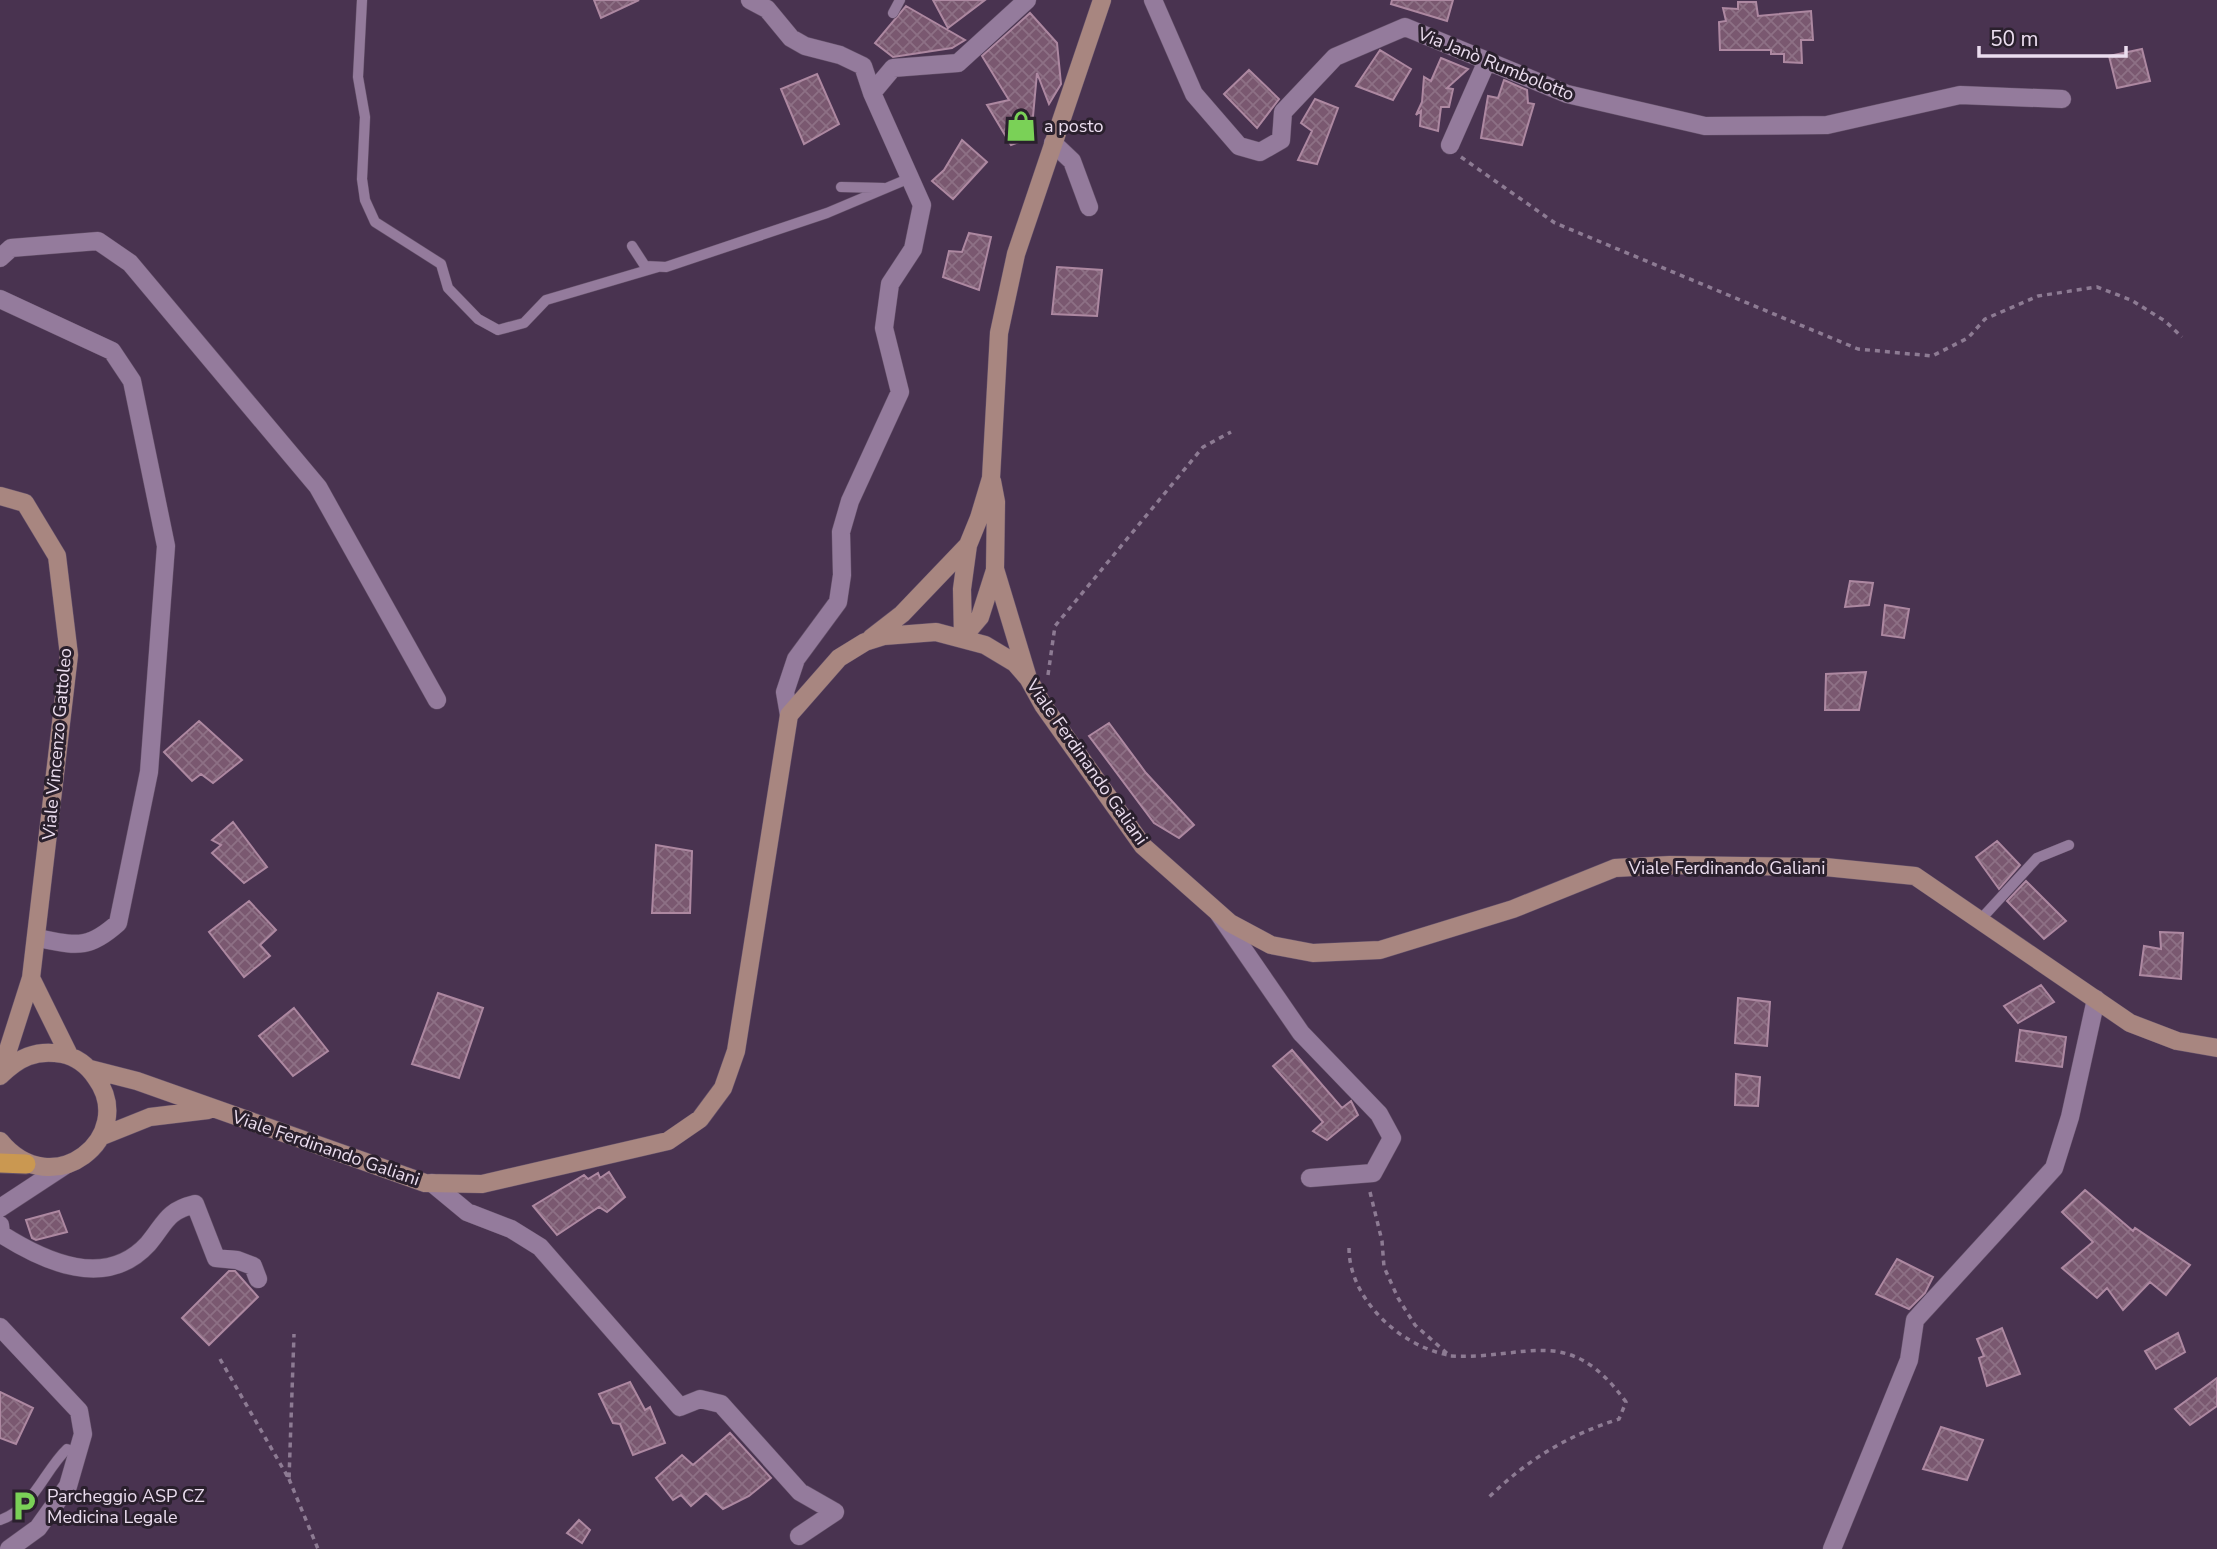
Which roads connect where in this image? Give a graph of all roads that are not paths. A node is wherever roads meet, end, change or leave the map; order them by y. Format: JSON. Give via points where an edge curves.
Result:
{"nodes":[{"id":1,"x":362,"y":0,"type":"edge"},
{"id":2,"x":750,"y":0,"type":"edge"},
{"id":3,"x":900,"y":0,"type":"edge"},
{"id":4,"x":1027,"y":0,"type":"edge"},
{"id":5,"x":1102,"y":0,"type":"edge"},
{"id":6,"x":1153,"y":0,"type":"edge"},
{"id":7,"x":893,"y":13,"type":"dead end"},
{"id":8,"x":1487,"y":61,"type":"junction"},
{"id":9,"x":872,"y":93,"type":"junction"},
{"id":10,"x":2062,"y":99,"type":"dead end"},
{"id":11,"x":1053,"y":143,"type":"junction"},
{"id":12,"x":1450,"y":145,"type":"road end"},
{"id":13,"x":910,"y":178,"type":"junction"},
{"id":14,"x":841,"y":187,"type":"dead end"},
{"id":15,"x":888,"y":188,"type":"junction"},
{"id":16,"x":1089,"y":207,"type":"dead end"},
{"id":17,"x":632,"y":246,"type":"dead end"},
{"id":18,"x":0,"y":258,"type":"edge"},
{"id":19,"x":658,"y":267,"type":"junction"},
{"id":20,"x":0,"y":299,"type":"edge"},
{"id":21,"x":991,"y":478,"type":"junction"},
{"id":22,"x":0,"y":496,"type":"edge"},
{"id":23,"x":968,"y":545,"type":"junction"},
{"id":24,"x":995,"y":569,"type":"junction"},
{"id":25,"x":963,"y":637,"type":"junction"},
{"id":26,"x":865,"y":642,"type":"junction"},
{"id":27,"x":1028,"y":678,"type":"junction"},
{"id":28,"x":437,"y":700,"type":"dead end"},
{"id":29,"x":789,"y":715,"type":"junction"},
{"id":30,"x":2069,"y":845,"type":"dead end"},
{"id":31,"x":1217,"y":911,"type":"junction"},
{"id":32,"x":1981,"y":919,"type":"junction"},
{"id":33,"x":37,"y":938,"type":"junction"},
{"id":34,"x":31,"y":978,"type":"junction"},
{"id":35,"x":2096,"y":999,"type":"junction"},
{"id":36,"x":2217,"y":1048,"type":"edge"},
{"id":37,"x":69,"y":1055,"type":"junction"},
{"id":38,"x":90,"y":1069,"type":"junction"},
{"id":39,"x":0,"y":1076,"type":"edge"},
{"id":40,"x":214,"y":1110,"type":"junction"},
{"id":41,"x":100,"y":1137,"type":"junction"},
{"id":42,"x":0,"y":1141,"type":"edge"},
{"id":43,"x":0,"y":1163,"type":"edge"},
{"id":44,"x":26,"y":1164,"type":"junction"},
{"id":45,"x":64,"y":1166,"type":"junction"},
{"id":46,"x":1310,"y":1178,"type":"dead end"},
{"id":47,"x":432,"y":1184,"type":"junction"},
{"id":48,"x":0,"y":1208,"type":"edge"},
{"id":49,"x":0,"y":1225,"type":"edge"},
{"id":50,"x":258,"y":1279,"type":"dead end"},
{"id":51,"x":0,"y":1327,"type":"edge"},
{"id":52,"x":79,"y":1454,"type":"junction"},
{"id":53,"x":0,"y":1520,"type":"edge"},
{"id":54,"x":799,"y":1536,"type":"dead end"},
{"id":55,"x":9,"y":1549,"type":"edge"},
{"id":56,"x":1832,"y":1549,"type":"edge"}],
"edges":[{"from":1,"to":19,"type":"lane","via":[[358,77],[365,117],[365,200],[375,222],[440,264],[449,288],[478,319],[498,330],[524,323],[546,300]]},
{"from":2,"to":9,"type":"street","via":[[767,9],[791,38],[863,66]]},
{"from":3,"to":7,"type":"lane"},
{"from":4,"to":9,"type":"street","via":[[958,63],[894,68]]},
{"from":5,"to":11,"type":"main road"},
{"from":6,"to":8,"type":"street","name":"Via Janò Rumbolotto","via":[[1194,93],[1239,146],[1260,152],[1281,140],[1283,113],[1335,57],[1405,27]]},
{"from":8,"to":10,"type":"street","name":"Via Janò Rumbolotto","via":[[1567,94],[1705,125],[1828,125],[1960,95]]},
{"from":8,"to":12,"type":"street"},
{"from":9,"to":13,"type":"street"},
{"from":11,"to":16,"type":"street","via":[[1072,161]]},
{"from":11,"to":21,"type":"main road","via":[[1016,254],[999,333]]},
{"from":13,"to":15,"type":"lane"},
{"from":13,"to":29,"type":"street","via":[[922,205],[913,249],[890,284],[884,328],[900,392],[850,501],[841,532],[838,601],[796,659],[785,692]]},
{"from":14,"to":15,"type":"lane"},
{"from":15,"to":19,"type":"lane","via":[[771,233]]},
{"from":17,"to":19,"type":"lane","via":[[645,267]]},
{"from":18,"to":28,"type":"street","via":[[11,248],[98,241],[130,262],[318,487]]},
{"from":20,"to":33,"type":"street","via":[[112,351],[132,381],[166,546],[149,772],[118,923],[100,939],[81,946]]},
{"from":21,"to":23,"type":"main road"},
{"from":21,"to":24,"type":"main road","via":[[996,502]]},
{"from":22,"to":33,"type":"main road","name":"Viale Vincenzo Gattoleo","via":[[25,503],[57,556],[69,655]]},
{"from":23,"to":25,"type":"main road","via":[[962,589]]},
{"from":23,"to":26,"type":"main road","via":[[902,614]]},
{"from":24,"to":25,"type":"main road","via":[[980,617]]},
{"from":24,"to":27,"type":"main road"},
{"from":25,"to":26,"type":"main road","name":"Viale Ferdinando Galiani","via":[[911,633]]},
{"from":25,"to":27,"type":"main road","name":"Viale Ferdinando Galiani","via":[[1000,652]]},
{"from":26,"to":29,"type":"main road","name":"Viale Ferdinando Galiani","via":[[839,658]]},
{"from":27,"to":31,"type":"main road","name":"Viale Ferdinando Galiani","via":[[1143,846]]},
{"from":29,"to":47,"type":"main road","name":"Viale Ferdinando Galiani","via":[[736,1051],[723,1088],[700,1119],[667,1141],[482,1184]]},
{"from":30,"to":32,"type":"lane","via":[[2037,858]]},
{"from":31,"to":32,"type":"main road","name":"Viale Ferdinando Galiani","via":[[1271,945],[1313,953],[1380,950],[1502,913],[1615,868],[1670,865],[1825,867],[1915,877]]},
{"from":31,"to":46,"type":"street","via":[[1301,1033],[1379,1114],[1392,1138],[1373,1173]]},
{"from":32,"to":35,"type":"main road","name":"Viale Ferdinando Galiani"},
{"from":33,"to":34,"type":"main road","name":"Viale Vincenzo Gattoleo"},
{"from":34,"to":37,"type":"main road"},
{"from":34,"to":39,"type":"main road","name":"Viale Vincenzo Gattoleo"},
{"from":35,"to":36,"type":"main road","name":"Viale Ferdinando Galiani","via":[[2130,1023],[2177,1041]]},
{"from":35,"to":56,"type":"street","via":[[2054,1168],[1915,1320],[1909,1360]]},
{"from":37,"to":38,"type":"main road"},
{"from":37,"to":39,"type":"main road","via":[[50,1051],[30,1054]]},
{"from":38,"to":40,"type":"main road","name":"Viale Ferdinando Galiani"},
{"from":38,"to":41,"type":"main road","via":[[106,1101]]},
{"from":40,"to":41,"type":"main road","via":[[150,1117]]},
{"from":40,"to":47,"type":"main road","name":"Viale Ferdinando Galiani"},
{"from":41,"to":45,"type":"main road","via":[[91,1150]]},
{"from":42,"to":44,"type":"main road"},
{"from":43,"to":44,"type":"highway"},
{"from":44,"to":45,"type":"main road"},
{"from":45,"to":48,"type":"street"},
{"from":47,"to":54,"type":"street","via":[[467,1212],[511,1229],[540,1247],[680,1407],[700,1399],[721,1405],[800,1492],[835,1512]]},
{"from":49,"to":50,"type":"street","via":[[1,1234],[36,1257],[101,1271],[125,1264],[177,1209],[195,1204],[216,1258],[253,1266]]},
{"from":51,"to":52,"type":"street","via":[[79,1411],[83,1434]]},
{"from":52,"to":53,"type":"lane","via":[[68,1449],[52,1463],[34,1496]]},
{"from":52,"to":55,"type":"street","via":[[68,1486],[38,1528]]}]}
